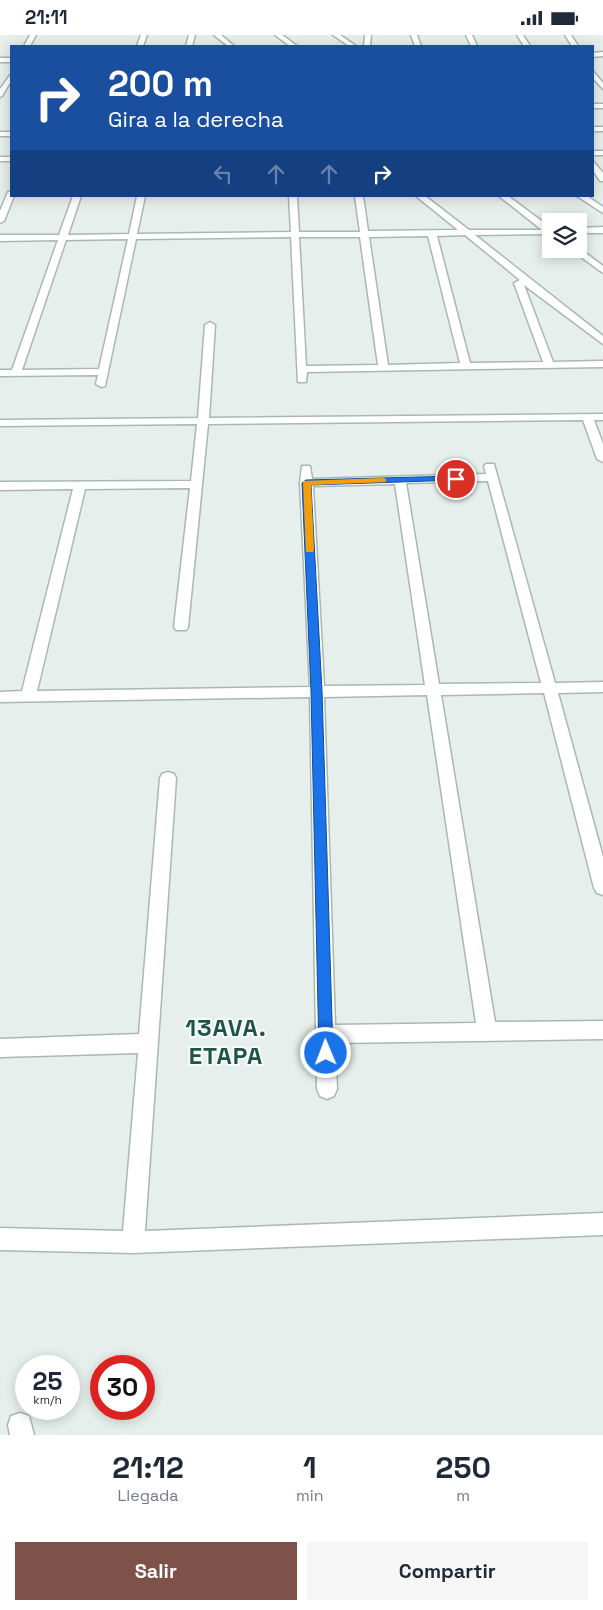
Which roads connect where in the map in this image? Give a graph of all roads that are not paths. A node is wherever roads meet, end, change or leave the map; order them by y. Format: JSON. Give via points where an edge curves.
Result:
{"nodes":[{"id":1,"x":217,"y":35,"type":"edge"},
{"id":2,"x":278,"y":35,"type":"edge"},
{"id":3,"x":336,"y":35,"type":"edge"},
{"id":4,"x":230,"y":45,"type":"edge"},
{"id":5,"x":293,"y":45,"type":"edge"},
{"id":6,"x":351,"y":45,"type":"edge"},
{"id":7,"x":594,"y":75,"type":"edge"},
{"id":8,"x":10,"y":77,"type":"edge"},
{"id":9,"x":603,"y":87,"type":"edge"},
{"id":10,"x":0,"y":95,"type":"edge"},
{"id":11,"x":594,"y":165,"type":"edge"},
{"id":12,"x":603,"y":179,"type":"edge"},
{"id":13,"x":10,"y":196,"type":"edge"},
{"id":14,"x":77,"y":197,"type":"edge"},
{"id":15,"x":141,"y":197,"type":"edge"},
{"id":16,"x":292,"y":197,"type":"edge"},
{"id":17,"x":359,"y":197,"type":"edge"},
{"id":18,"x":421,"y":197,"type":"edge"},
{"id":19,"x":504,"y":197,"type":"edge"},
{"id":20,"x":583,"y":197,"type":"edge"},
{"id":21,"x":602,"y":209,"type":"edge"},
{"id":22,"x":0,"y":221,"type":"edge"},
{"id":23,"x":542,"y":225,"type":"edge"},
{"id":24,"x":587,"y":231,"type":"edge"},
{"id":25,"x":603,"y":231,"type":"edge"},
{"id":26,"x":542,"y":232,"type":"edge"},
{"id":27,"x":467,"y":233,"type":"junction"},
{"id":28,"x":364,"y":234,"type":"junction"},
{"id":29,"x":432,"y":234,"type":"junction"},
{"id":30,"x":295,"y":235,"type":"junction"},
{"id":31,"x":64,"y":237,"type":"junction"},
{"id":32,"x":134,"y":237,"type":"junction"},
{"id":33,"x":0,"y":238,"type":"edge"},
{"id":34,"x":586,"y":258,"type":"edge"},
{"id":35,"x":603,"y":270,"type":"edge"},
{"id":36,"x":528,"y":281,"type":"junction"},
{"id":37,"x":210,"y":325,"type":"dead end"},
{"id":38,"x":603,"y":341,"type":"edge"},
{"id":39,"x":603,"y":364,"type":"edge"},
{"id":40,"x":549,"y":365,"type":"junction"},
{"id":41,"x":466,"y":366,"type":"junction"},
{"id":42,"x":383,"y":367,"type":"junction"},
{"id":43,"x":104,"y":372,"type":"junction"},
{"id":44,"x":0,"y":373,"type":"edge"},
{"id":45,"x":16,"y":373,"type":"junction"},
{"id":46,"x":101,"y":384,"type":"dead end"},
{"id":47,"x":587,"y":417,"type":"junction"},
{"id":48,"x":603,"y":417,"type":"edge"},
{"id":49,"x":204,"y":421,"type":"junction"},
{"id":50,"x":0,"y":423,"type":"edge"},
{"id":51,"x":603,"y":459,"type":"edge"},
{"id":52,"x":400,"y":480,"type":"junction"},
{"id":53,"x":197,"y":484,"type":"junction"},
{"id":54,"x":80,"y":485,"type":"junction"},
{"id":55,"x":0,"y":486,"type":"edge"},
{"id":56,"x":181,"y":627,"type":"dead end"},
{"id":57,"x":550,"y":687,"type":"junction"},
{"id":58,"x":603,"y":687,"type":"edge"},
{"id":59,"x":432,"y":689,"type":"junction"},
{"id":60,"x":317,"y":691,"type":"junction"},
{"id":61,"x":0,"y":697,"type":"edge"},
{"id":62,"x":28,"y":697,"type":"junction"},
{"id":63,"x":168,"y":778,"type":"dead end"},
{"id":64,"x":603,"y":888,"type":"edge"},
{"id":65,"x":603,"y":1029,"type":"edge"},
{"id":66,"x":487,"y":1031,"type":"junction"},
{"id":67,"x":326,"y":1034,"type":"junction"},
{"id":68,"x":148,"y":1043,"type":"junction"},
{"id":69,"x":0,"y":1047,"type":"edge"},
{"id":70,"x":327,"y":1089,"type":"dead end"},
{"id":71,"x":603,"y":1224,"type":"edge"},
{"id":72,"x":0,"y":1239,"type":"edge"},
{"id":73,"x":133,"y":1242,"type":"junction"}],
"edges":[{"from":1,"to":4,"type":"street"},
{"from":2,"to":5,"type":"street"},
{"from":3,"to":6,"type":"street"},
{"from":7,"to":9,"type":"street"},
{"from":8,"to":10,"type":"street"},
{"from":11,"to":12,"type":"street"},
{"from":13,"to":22,"type":"street"},
{"from":14,"to":31,"type":"street"},
{"from":15,"to":32,"type":"street"},
{"from":16,"to":30,"type":"street"},
{"from":17,"to":28,"type":"street"},
{"from":18,"to":27,"type":"street"},
{"from":19,"to":23,"type":"street"},
{"from":20,"to":21,"type":"street"},
{"from":24,"to":25,"type":"street"},
{"from":26,"to":27,"type":"street"},
{"from":27,"to":29,"type":"street"},
{"from":27,"to":36,"type":"street"},
{"from":28,"to":29,"type":"street"},
{"from":28,"to":30,"type":"street"},
{"from":28,"to":42,"type":"street"},
{"from":29,"to":41,"type":"street"},
{"from":30,"to":32,"type":"street"},
{"from":30,"to":42,"type":"street","via":[[302,374]]},
{"from":31,"to":32,"type":"street"},
{"from":31,"to":33,"type":"street"},
{"from":31,"to":45,"type":"street"},
{"from":32,"to":43,"type":"street"},
{"from":34,"to":35,"type":"street"},
{"from":36,"to":38,"type":"street"},
{"from":36,"to":40,"type":"street","via":[[519,283]]},
{"from":37,"to":49,"type":"street"},
{"from":39,"to":40,"type":"street"},
{"from":40,"to":41,"type":"street"},
{"from":41,"to":42,"type":"street"},
{"from":43,"to":45,"type":"street"},
{"from":43,"to":46,"type":"street"},
{"from":44,"to":45,"type":"street"},
{"from":47,"to":48,"type":"street"},
{"from":47,"to":49,"type":"street"},
{"from":47,"to":51,"type":"street"},
{"from":49,"to":50,"type":"street"},
{"from":49,"to":53,"type":"street"},
{"from":52,"to":57,"type":"street","via":[[492,472]]},
{"from":52,"to":59,"type":"street"},
{"from":52,"to":60,"type":"street","via":[[306,475]]},
{"from":53,"to":54,"type":"street"},
{"from":53,"to":56,"type":"street"},
{"from":54,"to":55,"type":"street"},
{"from":54,"to":62,"type":"street"},
{"from":57,"to":58,"type":"street"},
{"from":57,"to":59,"type":"street"},
{"from":57,"to":64,"type":"street"},
{"from":59,"to":60,"type":"street"},
{"from":59,"to":66,"type":"street"},
{"from":60,"to":62,"type":"street"},
{"from":60,"to":67,"type":"street"},
{"from":61,"to":62,"type":"street"},
{"from":63,"to":68,"type":"street"},
{"from":65,"to":66,"type":"street"},
{"from":66,"to":67,"type":"street"},
{"from":67,"to":70,"type":"street"},
{"from":68,"to":69,"type":"street"},
{"from":68,"to":73,"type":"street"},
{"from":71,"to":73,"type":"street"},
{"from":72,"to":73,"type":"street"}]}
